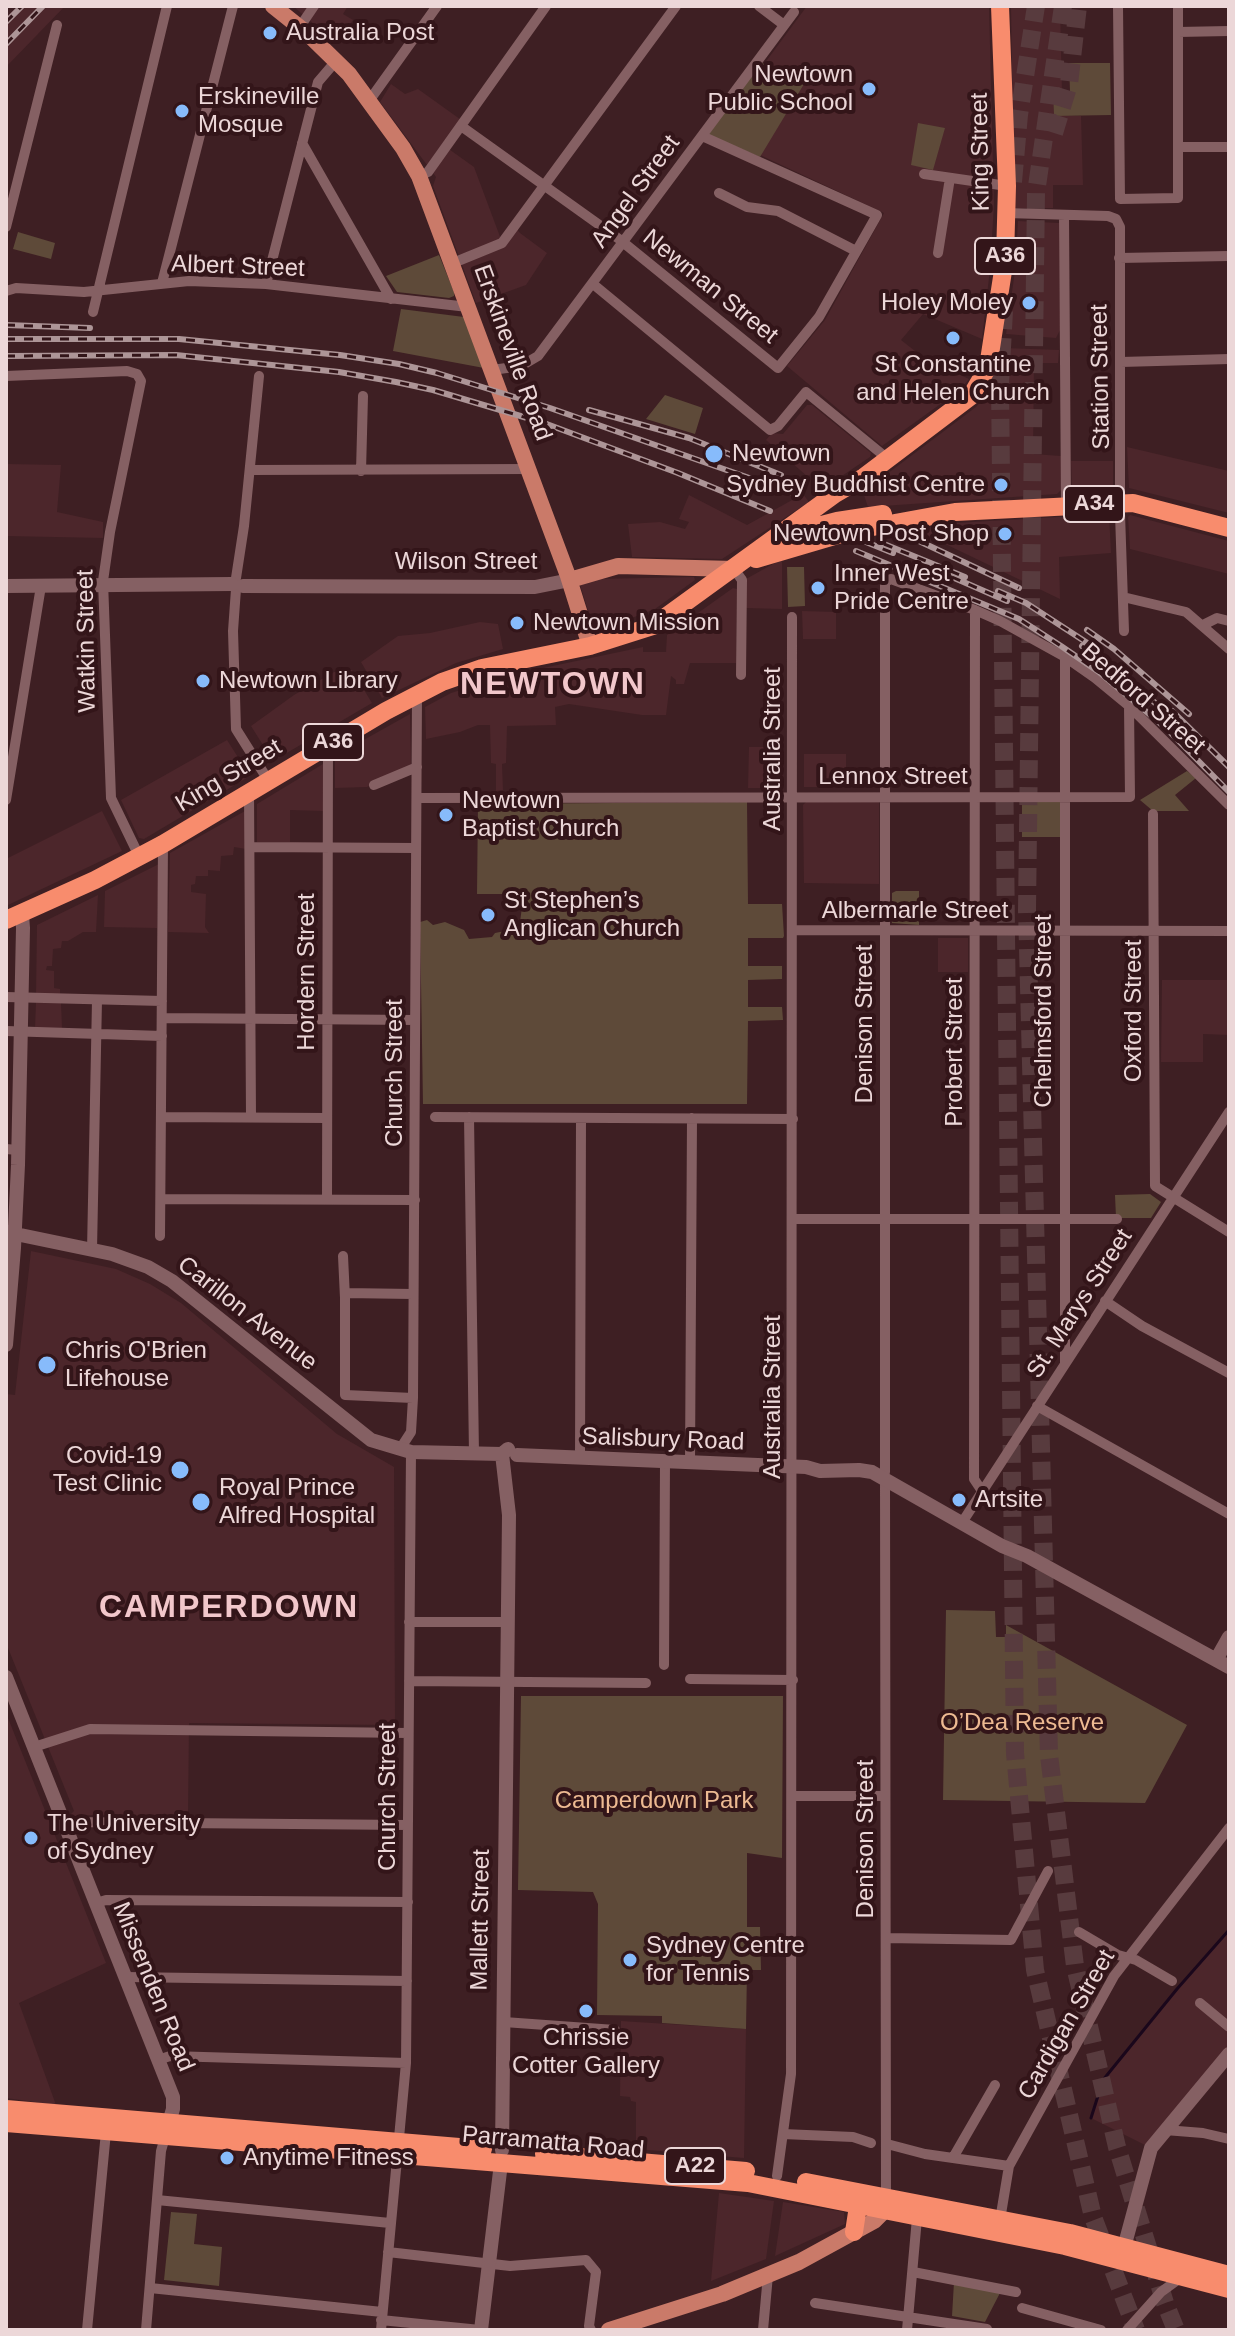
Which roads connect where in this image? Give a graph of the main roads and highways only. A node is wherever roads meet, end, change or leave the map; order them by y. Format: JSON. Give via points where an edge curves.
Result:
{"nodes":[{"id":1,"x":1000,"y":6,"type":"edge"},
{"id":2,"x":270,"y":8,"type":"edge"},
{"id":3,"x":864,"y":477,"type":"junction"},
{"id":4,"x":946,"y":513,"type":"junction"},
{"id":5,"x":837,"y":521,"type":"junction"},
{"id":6,"x":1229,"y":528,"type":"edge"},
{"id":7,"x":778,"y":537,"type":"junction"},
{"id":8,"x":820,"y":540,"type":"junction"},
{"id":9,"x":561,"y":557,"type":"junction"},
{"id":10,"x":618,"y":566,"type":"junction"},
{"id":11,"x":736,"y":567,"type":"junction"},
{"id":12,"x":570,"y":580,"type":"junction"},
{"id":13,"x":590,"y":646,"type":"junction"},
{"id":14,"x":14,"y":918,"type":"edge"},
{"id":15,"x":6,"y":2109,"type":"edge"},
{"id":16,"x":6,"y":2123,"type":"edge"},
{"id":17,"x":167,"y":2130,"type":"junction"},
{"id":18,"x":501,"y":2156,"type":"junction"},
{"id":19,"x":885,"y":2205,"type":"junction"},
{"id":20,"x":858,"y":2206,"type":"junction"},
{"id":21,"x":854,"y":2232,"type":"junction"},
{"id":22,"x":1123,"y":2253,"type":"junction"},
{"id":23,"x":1229,"y":2275,"type":"edge"},
{"id":24,"x":1229,"y":2289,"type":"edge"},
{"id":25,"x":609,"y":2330,"type":"edge"}],
"edges":[{"from":1,"to":3,"type":"highway","name":"King Street","number":"A36","via":[[1007,186],[1003,279],[992,348],[983,378],[965,401]]},
{"from":2,"to":9,"type":"main road","name":"Erskineville Road","via":[[365,96],[419,176]]},
{"from":3,"to":5,"type":"highway","name":"King Street","number":"A36"},
{"from":3,"to":7,"type":"highway","name":"King Street","number":"A36"},
{"from":4,"to":5,"type":"highway","number":"A34","via":[[921,510]]},
{"from":4,"to":6,"type":"highway","number":"A34","via":[[1121,502]]},
{"from":4,"to":8,"type":"highway","number":"A34"},
{"from":5,"to":7,"type":"highway","number":"A34"},
{"from":5,"to":8,"type":"highway","name":"King Street","number":"A36"},
{"from":7,"to":11,"type":"highway","name":"King Street","number":"A36"},
{"from":8,"to":11,"type":"highway","name":"King Street","number":"A36"},
{"from":9,"to":10,"type":"main road","via":[[580,565]]},
{"from":9,"to":12,"type":"main road","name":"Erskineville Road"},
{"from":10,"to":11,"type":"main road","name":"Wilson Street"},
{"from":10,"to":12,"type":"main road","name":"Wilson Street"},
{"from":11,"to":13,"type":"highway","name":"King Street","number":"A36","via":[[653,626]]},
{"from":12,"to":13,"type":"main road","name":"Erskineville Road"},
{"from":13,"to":14,"type":"highway","name":"King Street","number":"A36","via":[[482,668],[442,682],[163,844]]},
{"from":15,"to":17,"type":"highway","name":"Parramatta Road","number":"A22"},
{"from":16,"to":17,"type":"highway","name":"Parramatta Road","number":"A22","via":[[106,2132]]},
{"from":17,"to":18,"type":"highway","name":"Parramatta Road","number":"A22"},
{"from":18,"to":19,"type":"highway","name":"Parramatta Road","number":"A22","via":[[734,2170]]},
{"from":18,"to":20,"type":"highway","name":"Parramatta Road","number":"A22","via":[[748,2183]]},
{"from":19,"to":20,"type":"highway","name":"Parramatta Road","number":"A22"},
{"from":19,"to":21,"type":"main road","via":[[874,2221]]},
{"from":19,"to":22,"type":"highway","name":"Parramatta Road","number":"A22","via":[[917,2218]]},
{"from":19,"to":22,"type":"highway","name":"Parramatta Road","number":"A22","via":[[1055,2230]]},
{"from":20,"to":21,"type":"highway"},
{"from":21,"to":25,"type":"main road","via":[[722,2294]]},
{"from":22,"to":23,"type":"highway","name":"Parramatta Road","number":"A22"},
{"from":22,"to":24,"type":"highway","name":"Parramatta Road","number":"A22"}]}
